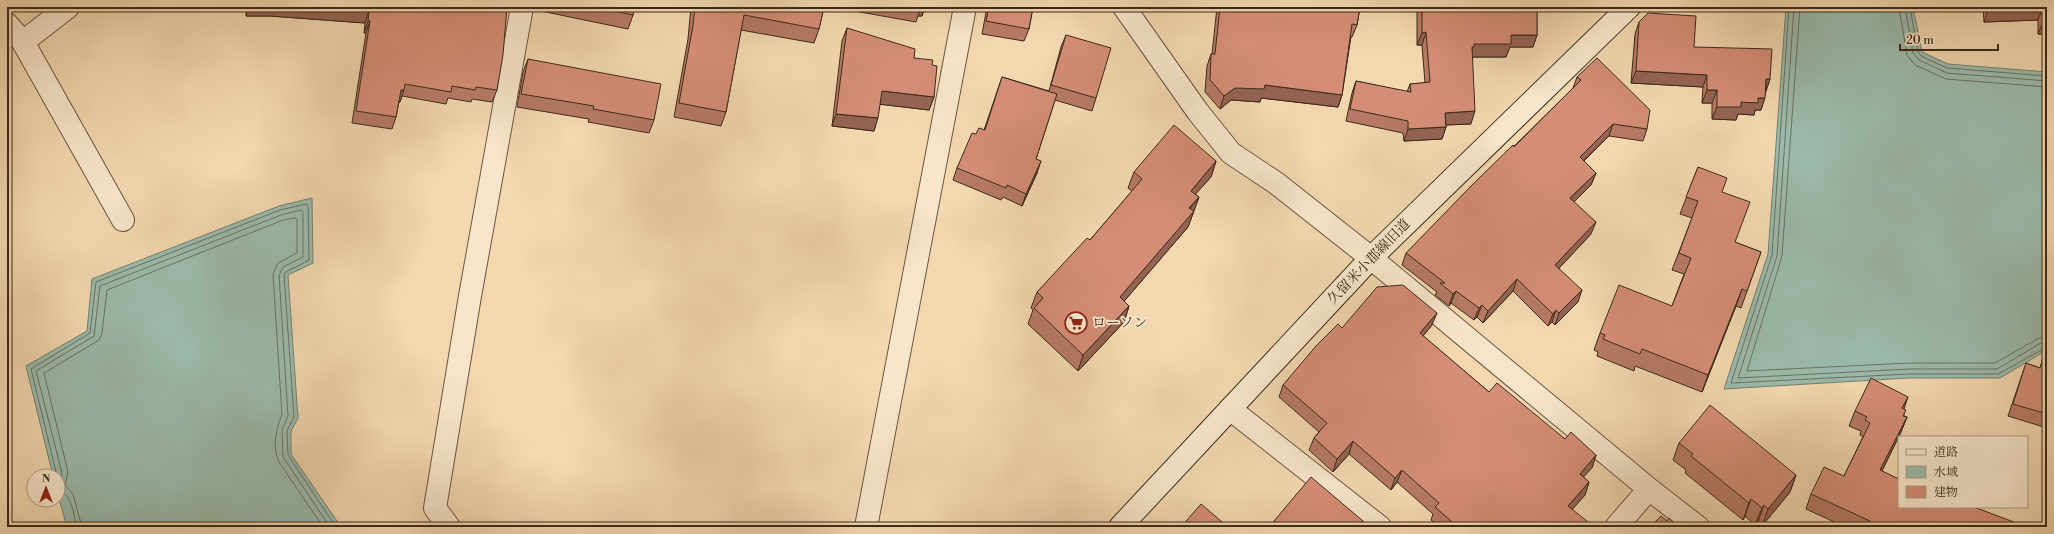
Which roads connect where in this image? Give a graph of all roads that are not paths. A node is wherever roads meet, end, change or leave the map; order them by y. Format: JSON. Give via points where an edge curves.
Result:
{"nodes":[{"id":1,"x":68,"y":7,"type":"edge"},
{"id":2,"x":522,"y":7,"type":"edge"},
{"id":3,"x":965,"y":7,"type":"edge"},
{"id":4,"x":1124,"y":7,"type":"edge"},
{"id":5,"x":1629,"y":7,"type":"edge"},
{"id":6,"x":7,"y":24,"type":"edge"},
{"id":7,"x":23,"y":42,"type":"junction"},
{"id":8,"x":123,"y":220,"type":"dead end"},
{"id":9,"x":1371,"y":258,"type":"junction"},
{"id":10,"x":1230,"y":409,"type":"junction"},
{"id":11,"x":1649,"y":489,"type":"junction"},
{"id":12,"x":449,"y":527,"type":"edge"},
{"id":13,"x":866,"y":527,"type":"edge"},
{"id":14,"x":1120,"y":527,"type":"edge"},
{"id":15,"x":1380,"y":527,"type":"edge"},
{"id":16,"x":1616,"y":527,"type":"edge"},
{"id":17,"x":1698,"y":527,"type":"edge"}],
"edges":[{"from":1,"to":7,"type":"street"},
{"from":2,"to":12,"type":"street","via":[[435,508]]},
{"from":3,"to":13,"type":"street"},
{"from":4,"to":9,"type":"street","via":[[1198,112],[1231,153],[1276,183]]},
{"from":5,"to":9,"type":"street","name":"久留米小郡線旧道"},
{"from":6,"to":7,"type":"street"},
{"from":7,"to":8,"type":"street"},
{"from":9,"to":10,"type":"street","name":"久留米小郡線旧道"},
{"from":9,"to":11,"type":"street"},
{"from":10,"to":14,"type":"street","name":"久留米小郡線旧道"},
{"from":10,"to":15,"type":"street"},
{"from":11,"to":16,"type":"street"},
{"from":11,"to":17,"type":"street"}]}
